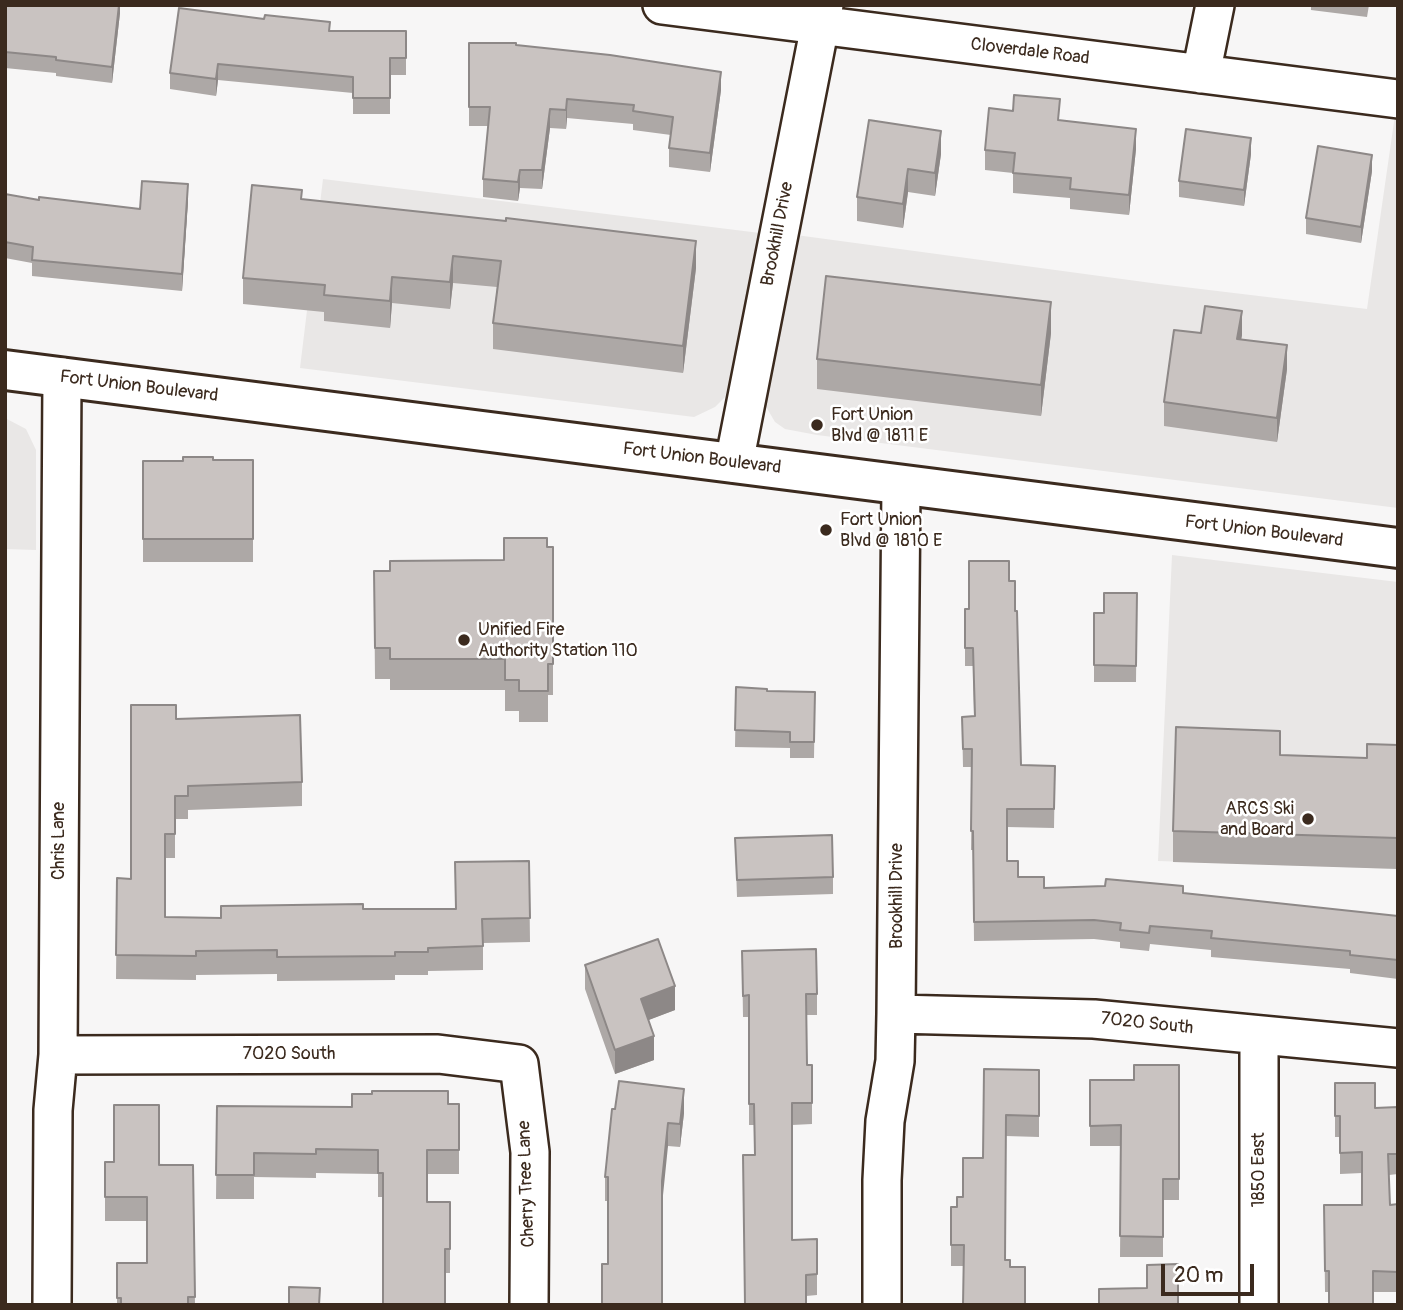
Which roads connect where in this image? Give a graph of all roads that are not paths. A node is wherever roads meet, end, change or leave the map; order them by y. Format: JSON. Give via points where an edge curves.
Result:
{"nodes":[{"id":1,"x":662,"y":5,"type":"edge"},
{"id":2,"x":1215,"y":5,"type":"edge"},
{"id":3,"x":822,"y":15,"type":"edge"},
{"id":4,"x":1201,"y":74,"type":"junction"},
{"id":5,"x":1398,"y":99,"type":"edge"},
{"id":6,"x":5,"y":370,"type":"edge"},
{"id":7,"x":62,"y":377,"type":"junction"},
{"id":8,"x":734,"y":463,"type":"junction"},
{"id":9,"x":901,"y":486,"type":"junction"},
{"id":10,"x":1398,"y":548,"type":"edge"},
{"id":11,"x":896,"y":1014,"type":"junction"},
{"id":12,"x":1259,"y":1035,"type":"junction"},
{"id":13,"x":1398,"y":1048,"type":"edge"},
{"id":14,"x":58,"y":1055,"type":"junction"},
{"id":15,"x":519,"y":1064,"type":"joint"},
{"id":16,"x":52,"y":1305,"type":"edge"},
{"id":17,"x":529,"y":1305,"type":"edge"},
{"id":18,"x":882,"y":1305,"type":"edge"},
{"id":19,"x":1259,"y":1305,"type":"edge"}],
"edges":[{"from":1,"to":3,"type":"street","name":"Cloverdale Road"},
{"from":2,"to":4,"type":"street"},
{"from":3,"to":4,"type":"street","name":"Cloverdale Road"},
{"from":3,"to":8,"type":"street","name":"Brookhill Drive"},
{"from":4,"to":5,"type":"street","name":"Cloverdale Road"},
{"from":6,"to":7,"type":"main road","name":"Fort Union Boulevard"},
{"from":7,"to":8,"type":"main road","name":"Fort Union Boulevard"},
{"from":7,"to":14,"type":"street","name":"Chris Lane"},
{"from":8,"to":9,"type":"main road","name":"Fort Union Boulevard"},
{"from":9,"to":10,"type":"main road","name":"Fort Union Boulevard"},
{"from":9,"to":11,"type":"street","name":"Brookhill Drive"},
{"from":11,"to":12,"type":"street","name":"7020 South","via":[[1094,1019]]},
{"from":11,"to":18,"type":"street","name":"Brookhill Drive","via":[[882,1180]]},
{"from":12,"to":13,"type":"street","name":"7020 South"},
{"from":12,"to":19,"type":"street","name":"1850 East"},
{"from":14,"to":15,"type":"street","name":"7020 South","via":[[438,1054]]},
{"from":14,"to":16,"type":"street","name":"Chris Lane","via":[[53,1110]]},
{"from":15,"to":17,"type":"street","name":"Cherry Tree Lane","via":[[530,1152]]}]}
